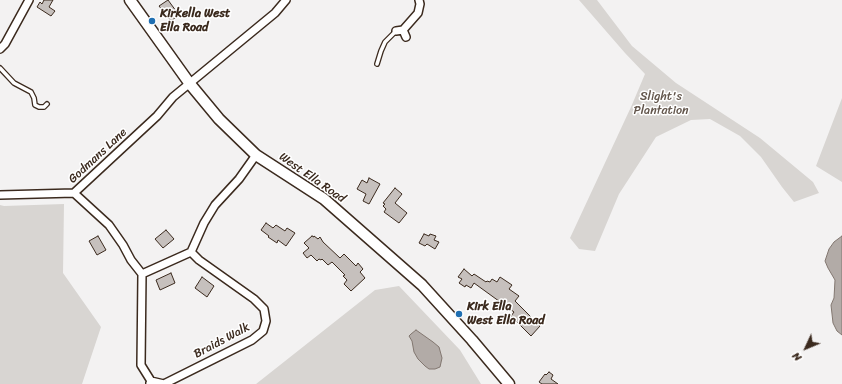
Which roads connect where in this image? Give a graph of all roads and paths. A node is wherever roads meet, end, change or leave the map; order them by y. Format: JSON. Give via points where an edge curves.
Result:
{"nodes":[{"id":1,"x":29,"y":0,"type":"edge"},
{"id":2,"x":130,"y":0,"type":"edge"},
{"id":3,"x":286,"y":0,"type":"edge"},
{"id":4,"x":419,"y":0,"type":"edge"},
{"id":5,"x":402,"y":33,"type":"joint"},
{"id":6,"x":0,"y":49,"type":"edge"},
{"id":7,"x":377,"y":64,"type":"dead end"},
{"id":8,"x":0,"y":68,"type":"edge"},
{"id":9,"x":190,"y":84,"type":"junction"},
{"id":10,"x":47,"y":104,"type":"dead end"},
{"id":11,"x":256,"y":155,"type":"junction"},
{"id":12,"x":74,"y":193,"type":"junction"},
{"id":13,"x":0,"y":195,"type":"edge"},
{"id":14,"x":191,"y":252,"type":"junction"},
{"id":15,"x":142,"y":274,"type":"junction"},
{"id":16,"x":150,"y":382,"type":"edge"},
{"id":17,"x":509,"y":384,"type":"edge"}],
"edges":[{"from":1,"to":6,"type":"street"},
{"from":2,"to":9,"type":"street","name":"West Ella Road"},
{"from":3,"to":9,"type":"street","name":"Godmans Lane","via":[[275,13]]},
{"from":4,"to":5,"type":"street","via":[[418,13]]},
{"from":5,"to":7,"type":"lane","via":[[385,42]]},
{"from":8,"to":10,"type":"lane","via":[[14,83],[30,92],[35,105],[44,107]]},
{"from":9,"to":11,"type":"street","name":"West Ella Road","via":[[219,119]]},
{"from":9,"to":12,"type":"street","name":"Godmans Lane","via":[[173,97],[157,116]]},
{"from":11,"to":14,"type":"street","via":[[239,179],[215,205]]},
{"from":11,"to":17,"type":"street","name":"West Ella Road","via":[[324,199],[422,285]]},
{"from":12,"to":13,"type":"street","name":"Godmans Lane"},
{"from":12,"to":15,"type":"street","via":[[109,224]]},
{"from":14,"to":15,"type":"street"},
{"from":14,"to":16,"type":"street","name":"Braids Walk","via":[[254,299],[264,309],[266,321],[262,331],[252,340],[164,384]]},
{"from":15,"to":16,"type":"street","name":"Braids Walk","via":[[140,365]]}]}
